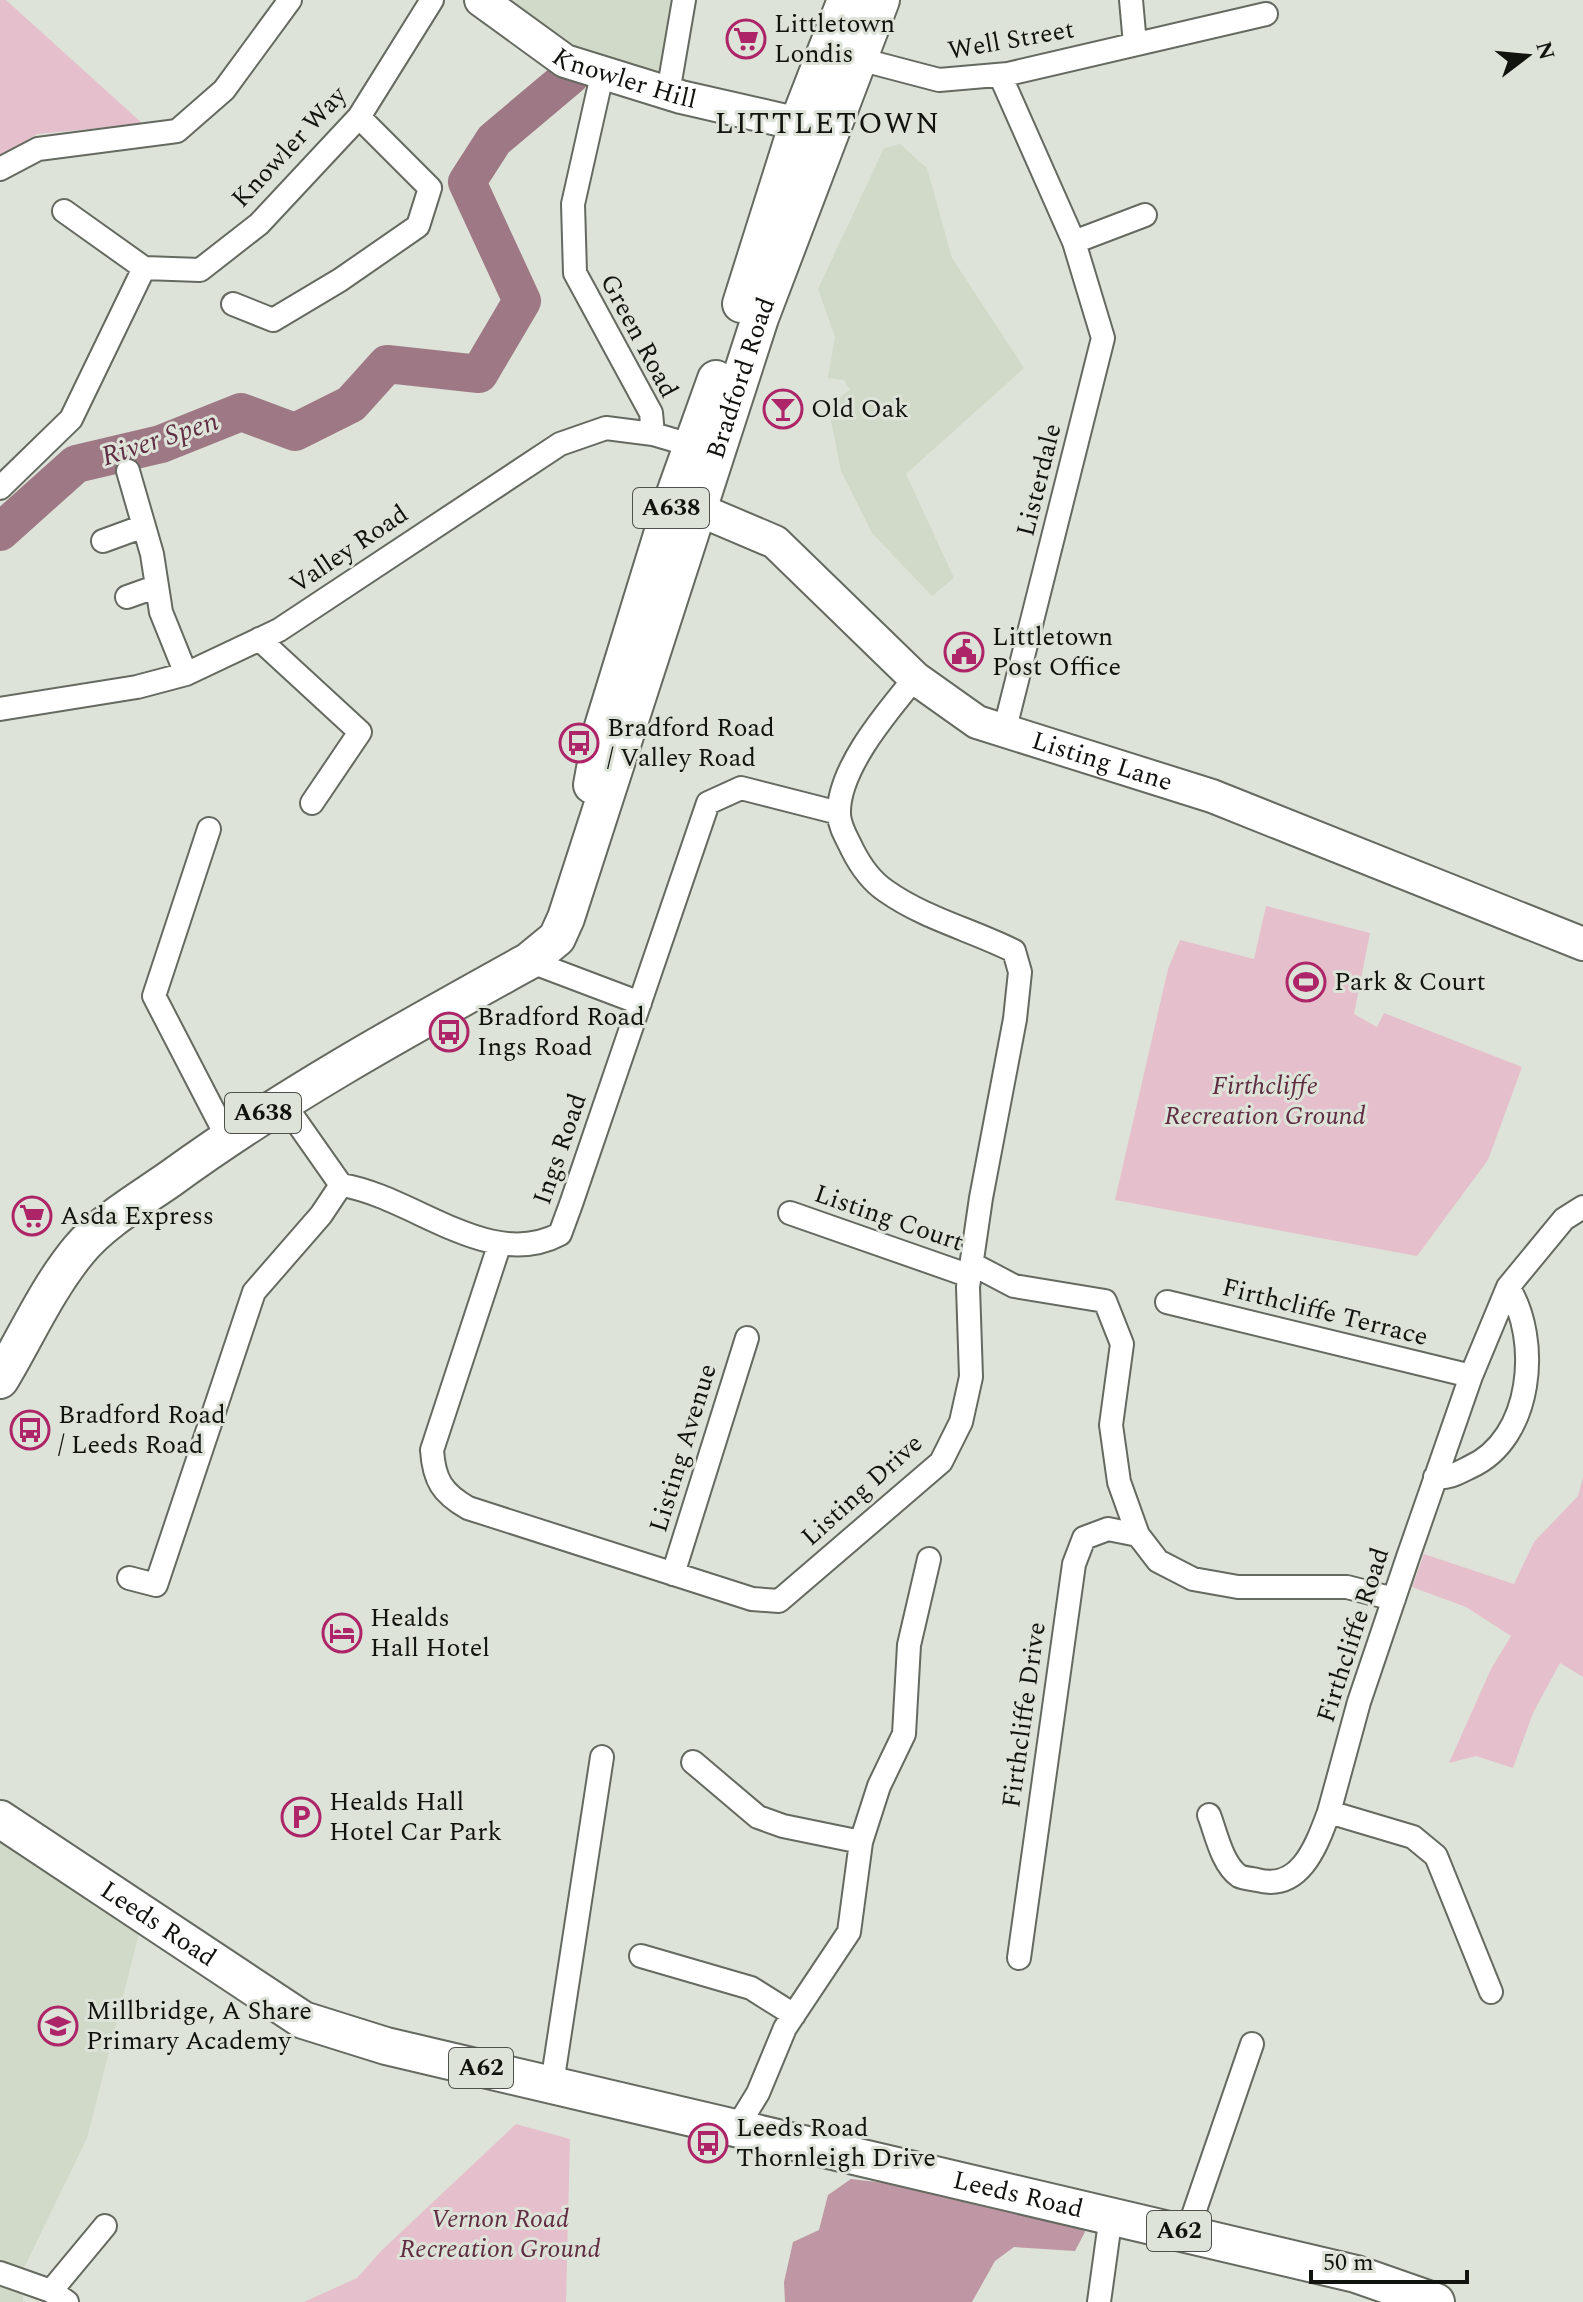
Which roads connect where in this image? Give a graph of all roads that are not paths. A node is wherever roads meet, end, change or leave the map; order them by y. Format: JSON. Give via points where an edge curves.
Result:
{"nodes":[{"id":1,"x":290,"y":0,"type":"edge"},
{"id":2,"x":432,"y":0,"type":"edge"},
{"id":3,"x":481,"y":0,"type":"edge"},
{"id":4,"x":684,"y":0,"type":"edge"},
{"id":5,"x":846,"y":0,"type":"edge"},
{"id":6,"x":881,"y":0,"type":"edge"},
{"id":7,"x":1131,"y":0,"type":"edge"},
{"id":8,"x":1266,"y":14,"type":"dead end"},
{"id":9,"x":1135,"y":44,"type":"junction"},
{"id":10,"x":859,"y":59,"type":"junction"},
{"id":11,"x":602,"y":75,"type":"junction"},
{"id":12,"x":1000,"y":75,"type":"junction"},
{"id":13,"x":668,"y":93,"type":"junction"},
{"id":14,"x":359,"y":117,"type":"junction"},
{"id":15,"x":814,"y":127,"type":"junction"},
{"id":16,"x":0,"y":169,"type":"edge"},
{"id":17,"x":64,"y":211,"type":"dead end"},
{"id":18,"x":1145,"y":215,"type":"dead end"},
{"id":19,"x":1074,"y":242,"type":"junction"},
{"id":20,"x":144,"y":268,"type":"junction"},
{"id":21,"x":233,"y":304,"type":"dead end"},
{"id":22,"x":653,"y":434,"type":"junction"},
{"id":23,"x":704,"y":449,"type":"junction"},
{"id":24,"x":128,"y":471,"type":"dead end"},
{"id":25,"x":0,"y":488,"type":"edge"},
{"id":26,"x":686,"y":504,"type":"junction"},
{"id":27,"x":144,"y":526,"type":"junction"},
{"id":28,"x":103,"y":541,"type":"dead end"},
{"id":29,"x":155,"y":587,"type":"junction"},
{"id":30,"x":127,"y":597,"type":"dead end"},
{"id":31,"x":259,"y":639,"type":"junction"},
{"id":32,"x":186,"y":674,"type":"junction"},
{"id":33,"x":915,"y":678,"type":"junction"},
{"id":34,"x":0,"y":709,"type":"edge"},
{"id":35,"x":1004,"y":732,"type":"junction"},
{"id":36,"x":309,"y":801,"type":"dead end"},
{"id":37,"x":839,"y":813,"type":"junction"},
{"id":38,"x":209,"y":829,"type":"dead end"},
{"id":39,"x":1583,"y":944,"type":"edge"},
{"id":40,"x":529,"y":961,"type":"junction"},
{"id":41,"x":640,"y":1003,"type":"junction"},
{"id":42,"x":282,"y":1101,"type":"junction"},
{"id":43,"x":227,"y":1137,"type":"junction"},
{"id":44,"x":341,"y":1185,"type":"junction"},
{"id":45,"x":1583,"y":1207,"type":"edge"},
{"id":46,"x":790,"y":1213,"type":"dead end"},
{"id":47,"x":499,"y":1246,"type":"junction"},
{"id":48,"x":972,"y":1270,"type":"junction"},
{"id":49,"x":1508,"y":1287,"type":"junction"},
{"id":50,"x":1167,"y":1302,"type":"dead end"},
{"id":51,"x":747,"y":1338,"type":"dead end"},
{"id":52,"x":3,"y":1367,"type":"edge"},
{"id":53,"x":1471,"y":1376,"type":"junction"},
{"id":54,"x":1435,"y":1477,"type":"junction"},
{"id":55,"x":1138,"y":1535,"type":"junction"},
{"id":56,"x":929,"y":1559,"type":"dead end"},
{"id":57,"x":673,"y":1574,"type":"junction"},
{"id":58,"x":129,"y":1578,"type":"dead end"},
{"id":59,"x":1394,"y":1599,"type":"junction"},
{"id":60,"x":602,"y":1757,"type":"dead end"},
{"id":61,"x":693,"y":1762,"type":"dead end"},
{"id":62,"x":1329,"y":1812,"type":"junction"},
{"id":63,"x":1209,"y":1815,"type":"dead end"},
{"id":64,"x":0,"y":1819,"type":"edge"},
{"id":65,"x":861,"y":1842,"type":"junction"},
{"id":66,"x":641,"y":1956,"type":"dead end"},
{"id":67,"x":1019,"y":1958,"type":"dead end"},
{"id":68,"x":1491,"y":1992,"type":"dead end"},
{"id":69,"x":794,"y":2015,"type":"junction"},
{"id":70,"x":1252,"y":2044,"type":"dead end"},
{"id":71,"x":552,"y":2084,"type":"junction"},
{"id":72,"x":736,"y":2129,"type":"junction"},
{"id":73,"x":1111,"y":2215,"type":"junction"},
{"id":74,"x":105,"y":2226,"type":"dead end"},
{"id":75,"x":1187,"y":2233,"type":"junction"},
{"id":76,"x":0,"y":2273,"type":"edge"},
{"id":77,"x":59,"y":2297,"type":"edge"},
{"id":78,"x":1099,"y":2302,"type":"edge"},
{"id":79,"x":1436,"y":2302,"type":"edge"}],
"edges":[{"from":1,"to":16,"type":"street","via":[[224,90],[177,131],[38,149]]},
{"from":2,"to":14,"type":"street","name":"Knowler Way"},
{"from":3,"to":11,"type":"street","name":"Knowler Hill","via":[[565,61]]},
{"from":4,"to":13,"type":"street"},
{"from":5,"to":15,"type":"main road","name":"Bradford Road","number":"A638"},
{"from":6,"to":10,"type":"main road","name":"Bradford Road","number":"A638"},
{"from":7,"to":9,"type":"street"},
{"from":8,"to":9,"type":"street","name":"Well Street"},
{"from":9,"to":12,"type":"street","name":"Well Street"},
{"from":10,"to":12,"type":"street","name":"Well Street","via":[[939,80]]},
{"from":10,"to":15,"type":"main road","name":"Bradford Road","number":"A638"},
{"from":11,"to":13,"type":"street","name":"Knowler Hill"},
{"from":11,"to":22,"type":"street","name":"Green Road","via":[[573,204],[575,273],[651,413]]},
{"from":12,"to":19,"type":"street","name":"Listerdale"},
{"from":13,"to":15,"type":"street","name":"Knowler Hill"},
{"from":14,"to":20,"type":"street","name":"Knowler Way","via":[[259,224],[200,270]]},
{"from":14,"to":21,"type":"street","via":[[430,188],[418,226],[273,320]]},
{"from":15,"to":23,"type":"main road","name":"Bradford Road","number":"A638"},
{"from":17,"to":20,"type":"street"},
{"from":18,"to":19,"type":"street"},
{"from":19,"to":35,"type":"street","name":"Listerdale","via":[[1103,338]]},
{"from":20,"to":25,"type":"street","via":[[71,419]]},
{"from":22,"to":23,"type":"street","name":"Valley Road"},
{"from":22,"to":31,"type":"street","name":"Valley Road","via":[[606,428],[560,444]]},
{"from":23,"to":26,"type":"main road","name":"Bradford Road","number":"A638"},
{"from":24,"to":27,"type":"street"},
{"from":26,"to":33,"type":"street","name":"Listing Lane","via":[[775,542]]},
{"from":26,"to":40,"type":"main road","name":"Bradford Road","number":"A638","via":[[602,730],[571,900],[557,938]]},
{"from":27,"to":28,"type":"street"},
{"from":27,"to":29,"type":"street"},
{"from":29,"to":30,"type":"street"},
{"from":29,"to":32,"type":"street"},
{"from":31,"to":32,"type":"street","name":"Valley Road"},
{"from":31,"to":36,"type":"street","via":[[360,732]]},
{"from":32,"to":34,"type":"street","name":"Valley Road"},
{"from":33,"to":35,"type":"street","name":"Listing Lane","via":[[977,722]]},
{"from":33,"to":37,"type":"street","via":[[859,756],[840,793]]},
{"from":35,"to":39,"type":"street","name":"Listing Lane","via":[[1212,796]]},
{"from":37,"to":41,"type":"street","name":"Ings Road","via":[[741,788],[708,803]]},
{"from":37,"to":48,"type":"street","name":"Listing Drive","via":[[862,868],[884,891],[1014,951],[1020,972],[1015,1019]]},
{"from":38,"to":43,"type":"street","via":[[154,996]]},
{"from":40,"to":41,"type":"street"},
{"from":40,"to":42,"type":"main road","name":"Bradford Road","number":"A638"},
{"from":41,"to":47,"type":"street","name":"Ings Road","via":[[560,1234],[542,1244]]},
{"from":42,"to":43,"type":"main road","name":"Bradford Road","number":"A638"},
{"from":42,"to":44,"type":"street"},
{"from":43,"to":52,"type":"main road","name":"Bradford Road","number":"A638","via":[[80,1248]]},
{"from":44,"to":47,"type":"street","name":"Ings Road","via":[[369,1189]]},
{"from":44,"to":58,"type":"street","via":[[254,1292],[156,1585]]},
{"from":45,"to":49,"type":"street","name":"Firthcliffe Road","via":[[1564,1219]]},
{"from":46,"to":48,"type":"street","name":"Listing Court"},
{"from":47,"to":57,"type":"street","name":"Listing Drive","via":[[432,1450],[433,1474],[446,1496],[468,1508]]},
{"from":48,"to":55,"type":"street","name":"Listing Court","via":[[1014,1286],[1105,1301],[1122,1344],[1111,1425],[1119,1482]]},
{"from":48,"to":57,"type":"street","name":"Listing Drive","via":[[971,1377],[961,1422],[941,1462],[779,1601],[752,1599]]},
{"from":49,"to":53,"type":"street","name":"Firthcliffe Road"},
{"from":49,"to":54,"type":"street","via":[[1520,1305],[1528,1360],[1518,1409],[1480,1462],[1446,1478]]},
{"from":50,"to":53,"type":"street","name":"Firthcliffe Terrace"},
{"from":51,"to":57,"type":"street","name":"Listing Avenue"},
{"from":53,"to":54,"type":"street","name":"Firthcliffe Road"},
{"from":54,"to":59,"type":"street","name":"Firthcliffe Road"},
{"from":55,"to":59,"type":"street","via":[[1158,1561],[1193,1579],[1238,1587],[1347,1587]]},
{"from":55,"to":67,"type":"street","name":"Firthcliffe Drive","via":[[1108,1529],[1084,1538],[1074,1564]]},
{"from":56,"to":65,"type":"street","via":[[909,1645],[904,1734]]},
{"from":59,"to":62,"type":"street","name":"Firthcliffe Road"},
{"from":60,"to":71,"type":"street"},
{"from":61,"to":65,"type":"street","via":[[758,1817]]},
{"from":62,"to":63,"type":"street","name":"Firthcliffe Road","via":[[1316,1847],[1300,1870],[1266,1883],[1239,1876],[1224,1856]]},
{"from":62,"to":68,"type":"street","via":[[1413,1837],[1436,1856]]},
{"from":64,"to":71,"type":"main road","name":"Leeds Road","number":"A62","via":[[303,2020],[386,2046]]},
{"from":65,"to":69,"type":"street","via":[[849,1932]]},
{"from":66,"to":69,"type":"street","via":[[751,1988]]},
{"from":69,"to":72,"type":"street"},
{"from":70,"to":75,"type":"street"},
{"from":71,"to":72,"type":"main road","name":"Leeds Road","number":"A62"},
{"from":72,"to":73,"type":"main road","name":"Leeds Road","number":"A62"},
{"from":73,"to":75,"type":"main road","name":"Leeds Road","number":"A62"},
{"from":73,"to":78,"type":"street"},
{"from":74,"to":77,"type":"street"},
{"from":75,"to":79,"type":"main road","name":"Leeds Road","number":"A62","via":[[1356,2274]]},
{"from":76,"to":77,"type":"street"}]}
